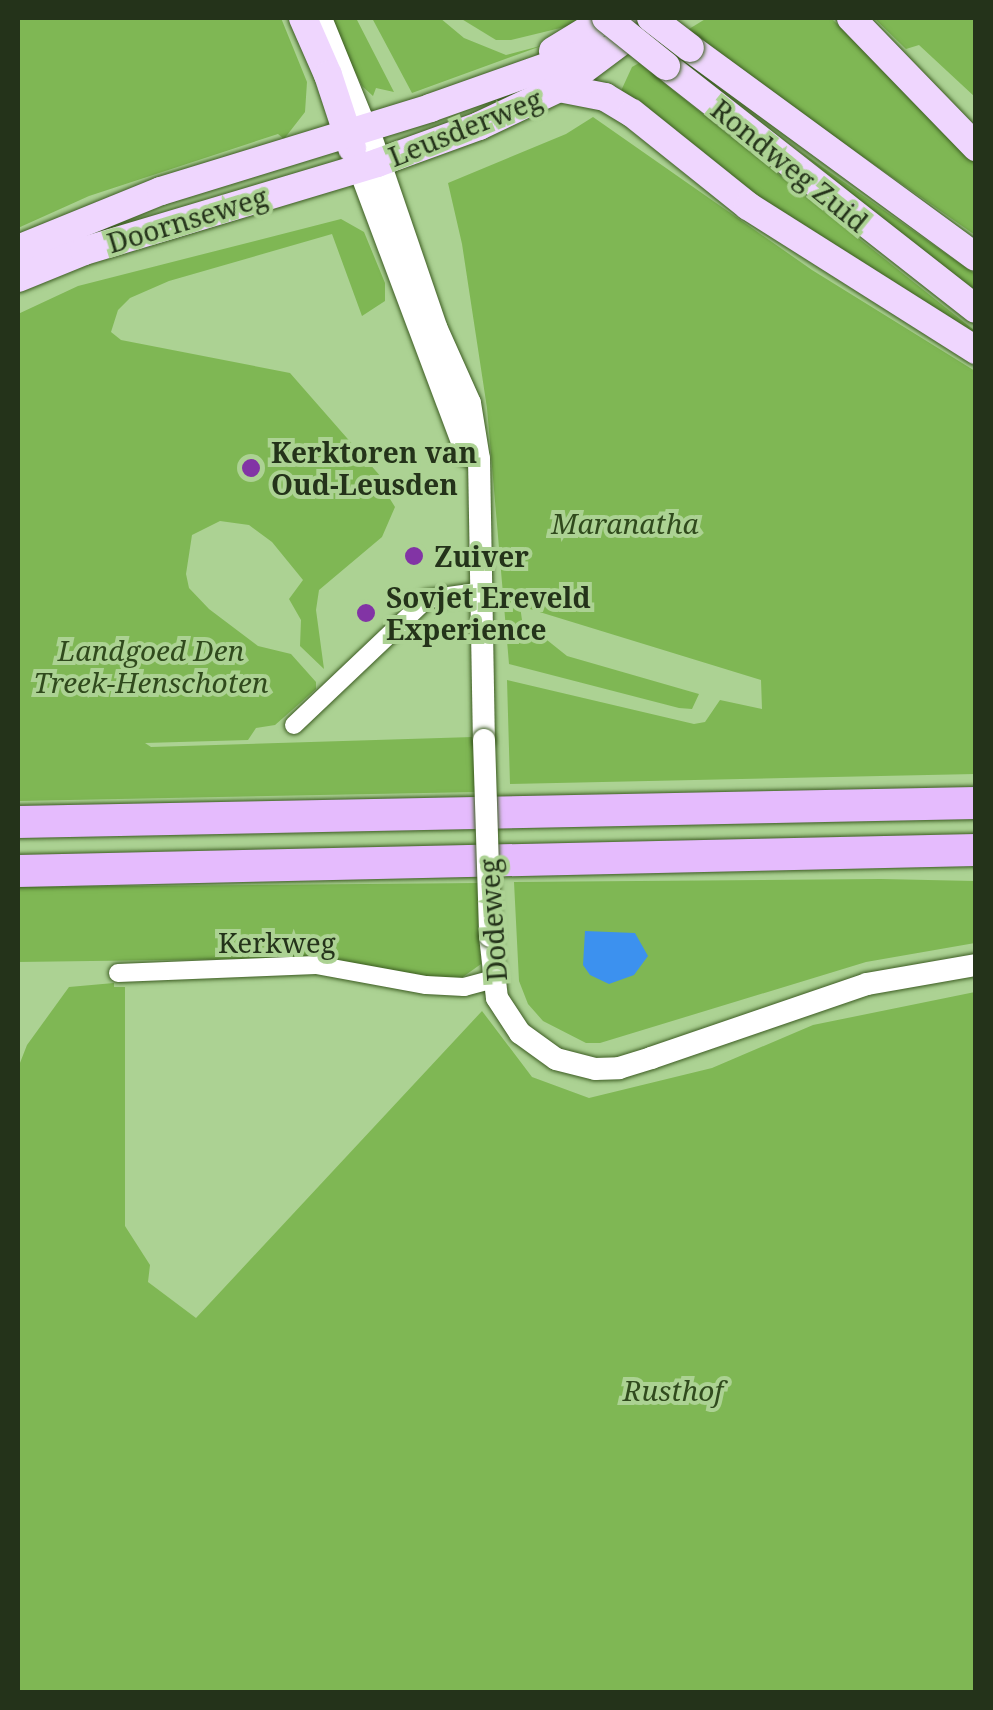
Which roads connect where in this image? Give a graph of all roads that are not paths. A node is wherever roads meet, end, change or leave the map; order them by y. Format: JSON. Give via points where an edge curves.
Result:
{"nodes":[{"id":1,"x":303,"y":18,"type":"edge"},
{"id":2,"x":324,"y":18,"type":"edge"},
{"id":3,"x":653,"y":18,"type":"edge"},
{"id":4,"x":851,"y":18,"type":"edge"},
{"id":5,"x":610,"y":26,"type":"edge"},
{"id":6,"x":559,"y":88,"type":"junction"},
{"id":7,"x":358,"y":130,"type":"junction"},
{"id":8,"x":976,"y":147,"type":"edge"},
{"id":9,"x":368,"y":166,"type":"junction"},
{"id":10,"x":18,"y":249,"type":"edge"},
{"id":11,"x":976,"y":257,"type":"edge"},
{"id":12,"x":18,"y":278,"type":"edge"},
{"id":13,"x":976,"y":310,"type":"edge"},
{"id":14,"x":976,"y":350,"type":"edge"},
{"id":15,"x":484,"y":591,"type":"junction"},
{"id":16,"x":294,"y":725,"type":"dead end"},
{"id":17,"x":976,"y":802,"type":"edge"},
{"id":18,"x":18,"y":822,"type":"edge"},
{"id":19,"x":976,"y":850,"type":"edge"},
{"id":20,"x":18,"y":871,"type":"edge"},
{"id":21,"x":976,"y":964,"type":"edge"},
{"id":22,"x":118,"y":973,"type":"dead end"},
{"id":23,"x":493,"y":978,"type":"junction"}],
"edges":[{"from":1,"to":7,"type":"main road","name":"Dodeweg"},
{"from":2,"to":7,"type":"street"},
{"from":3,"to":5,"type":"main road","name":"Leusderweg"},
{"from":3,"to":11,"type":"main road","name":"Rondweg Zuid","bridge":true},
{"from":4,"to":8,"type":"main road"},
{"from":5,"to":6,"type":"main road","name":"Leusderweg"},
{"from":5,"to":7,"type":"main road","name":"Leusderweg","via":[[513,76]]},
{"from":5,"to":13,"type":"main road","name":"Rondweg Zuid","bridge":true},
{"from":6,"to":9,"type":"main road","name":"Leusderweg"},
{"from":6,"to":14,"type":"main road","via":[[605,97],[632,113],[748,206]]},
{"from":7,"to":9,"type":"main road","name":"Dodeweg"},
{"from":7,"to":10,"type":"main road","name":"Doornseweg","via":[[161,191]]},
{"from":9,"to":12,"type":"main road","name":"Doornseweg","via":[[84,251]]},
{"from":9,"to":15,"type":"street","name":"Dodeweg","via":[[466,388],[479,458]]},
{"from":15,"to":16,"type":"street","via":[[427,598]]},
{"from":15,"to":23,"type":"street","name":"Dodeweg","bridge":true},
{"from":17,"to":18,"type":"highway"},
{"from":19,"to":20,"type":"highway"},
{"from":21,"to":23,"type":"street","name":"Dodeweg","via":[[867,984],[635,1064],[594,1069],[556,1059],[520,1033],[497,998]]},
{"from":22,"to":23,"type":"street","name":"Kerkweg","via":[[316,965],[426,985],[464,987]]}]}
